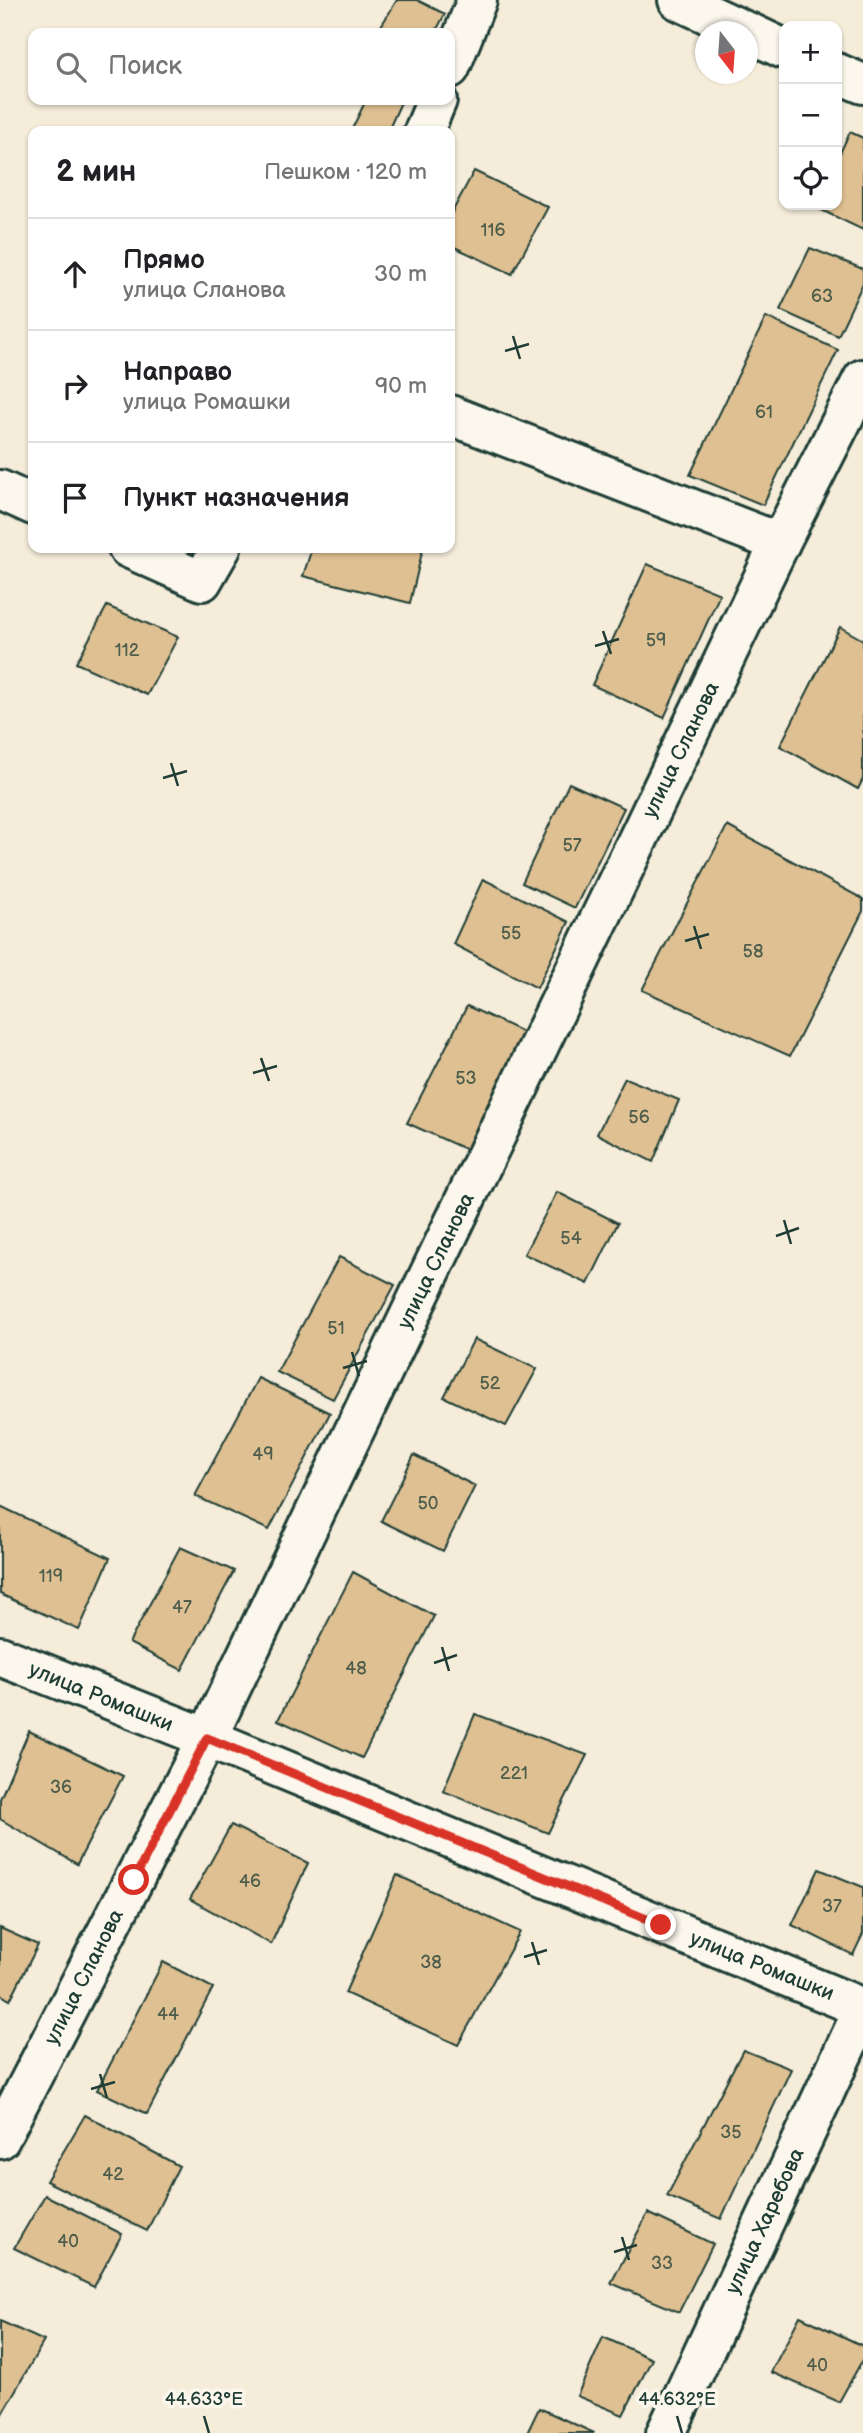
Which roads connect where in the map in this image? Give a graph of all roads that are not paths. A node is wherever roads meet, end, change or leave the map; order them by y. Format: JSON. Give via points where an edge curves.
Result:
{"nodes":[{"id":1,"x":477,"y":0,"type":"edge"},
{"id":2,"x":678,"y":0,"type":"edge"},
{"id":3,"x":723,"y":21,"type":"edge"},
{"id":4,"x":758,"y":37,"type":"edge"},
{"id":5,"x":779,"y":47,"type":"edge"},
{"id":6,"x":455,"y":55,"type":"edge"},
{"id":7,"x":842,"y":74,"type":"edge"},
{"id":8,"x":863,"y":85,"type":"edge"},
{"id":9,"x":435,"y":105,"type":"edge"},
{"id":10,"x":426,"y":126,"type":"edge"},
{"id":11,"x":863,"y":379,"type":"edge"},
{"id":12,"x":455,"y":417,"type":"edge"},
{"id":13,"x":0,"y":490,"type":"edge"},
{"id":14,"x":28,"y":503,"type":"edge"},
{"id":15,"x":780,"y":542,"type":"junction"},
{"id":16,"x":139,"y":553,"type":"edge"},
{"id":17,"x":218,"y":553,"type":"edge"},
{"id":18,"x":0,"y":1657,"type":"edge"},
{"id":19,"x":207,"y":1738,"type":"junction"},
{"id":20,"x":863,"y":2009,"type":"edge"},
{"id":21,"x":0,"y":2139,"type":"edge"},
{"id":22,"x":666,"y":2433,"type":"edge"}],
"edges":[{"from":1,"to":6,"type":"street"},
{"from":2,"to":3,"type":"street"},
{"from":4,"to":5,"type":"street"},
{"from":7,"to":8,"type":"street"},
{"from":9,"to":10,"type":"street"},
{"from":11,"to":15,"type":"street","name":"улица Сланова"},
{"from":12,"to":15,"type":"street"},
{"from":13,"to":14,"type":"street"},
{"from":15,"to":19,"type":"street","name":"улица Сланова"},
{"from":16,"to":17,"type":"street","via":[[202,581]]},
{"from":18,"to":19,"type":"street","name":"улица Ромашки"},
{"from":19,"to":20,"type":"street","name":"улица Ромашки"},
{"from":19,"to":21,"type":"street","name":"улица Сланова"},
{"from":20,"to":22,"type":"street","name":"улица Харебова"}]}
